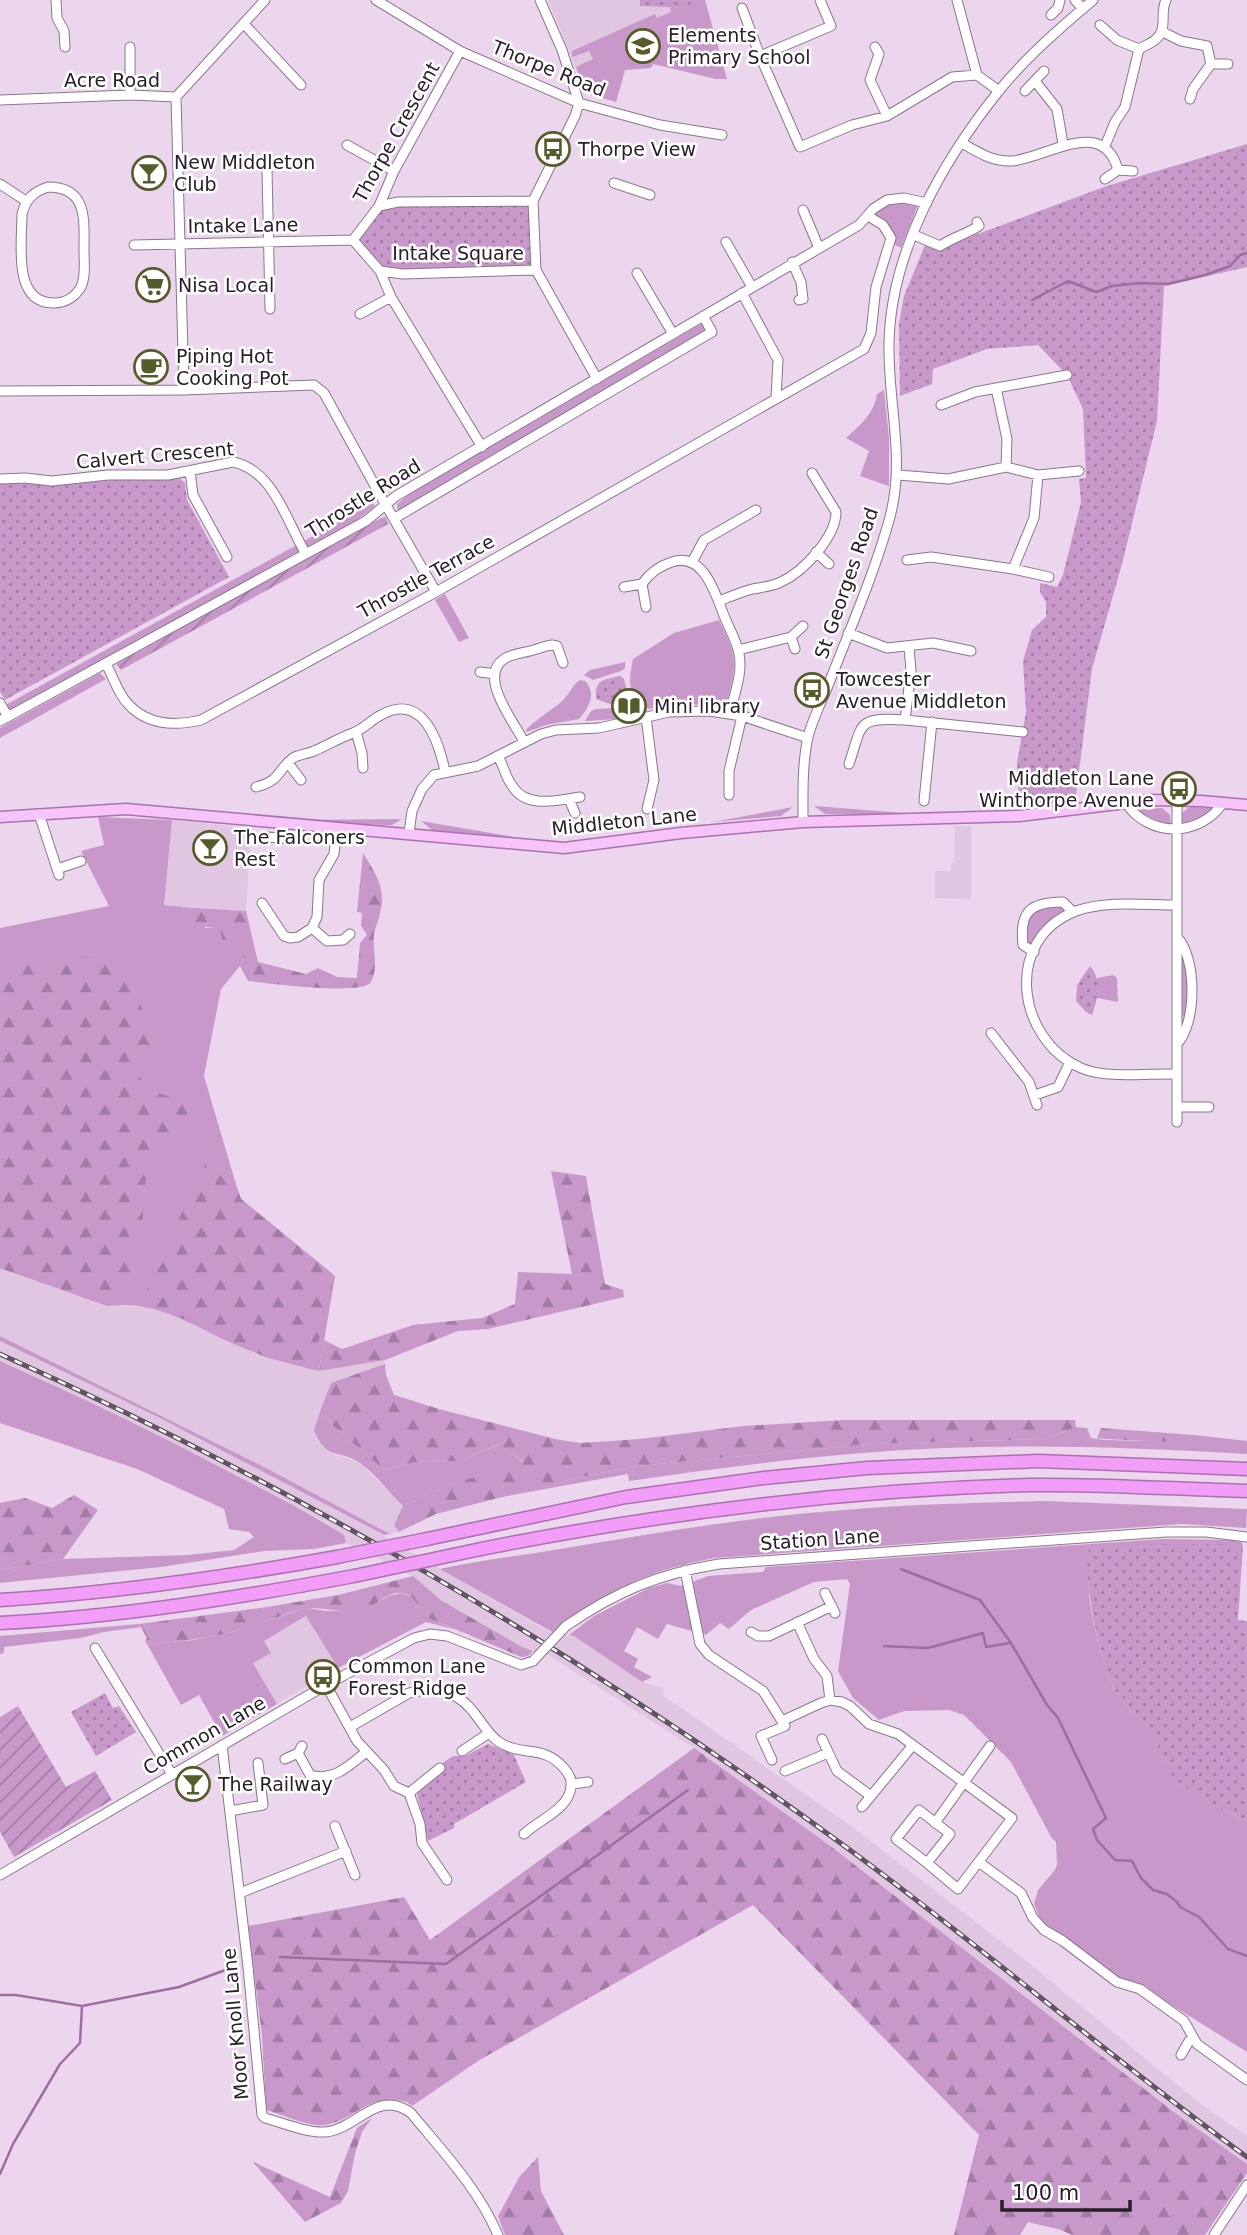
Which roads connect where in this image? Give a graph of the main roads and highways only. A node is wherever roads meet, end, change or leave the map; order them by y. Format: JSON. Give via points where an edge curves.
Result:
{"nodes":[{"id":1,"x":1247,"y":805,"type":"edge"},
{"id":2,"x":0,"y":817,"type":"edge"},
{"id":3,"x":1247,"y":1469,"type":"edge"},
{"id":4,"x":1247,"y":1491,"type":"edge"},
{"id":5,"x":0,"y":1600,"type":"edge"},
{"id":6,"x":0,"y":1623,"type":"edge"}],
"edges":[{"from":1,"to":2,"type":"main road","name":"Middleton Lane","via":[[1177,800],[1019,816],[803,822],[564,848],[126,809]]},
{"from":3,"to":5,"type":"highway","bridge":true,"via":[[1038,1461],[867,1468],[764,1478],[626,1497],[337,1557],[216,1577]]},
{"from":4,"to":6,"type":"highway","bridge":true,"via":[[1032,1485],[853,1494],[640,1520],[239,1598]]}]}
